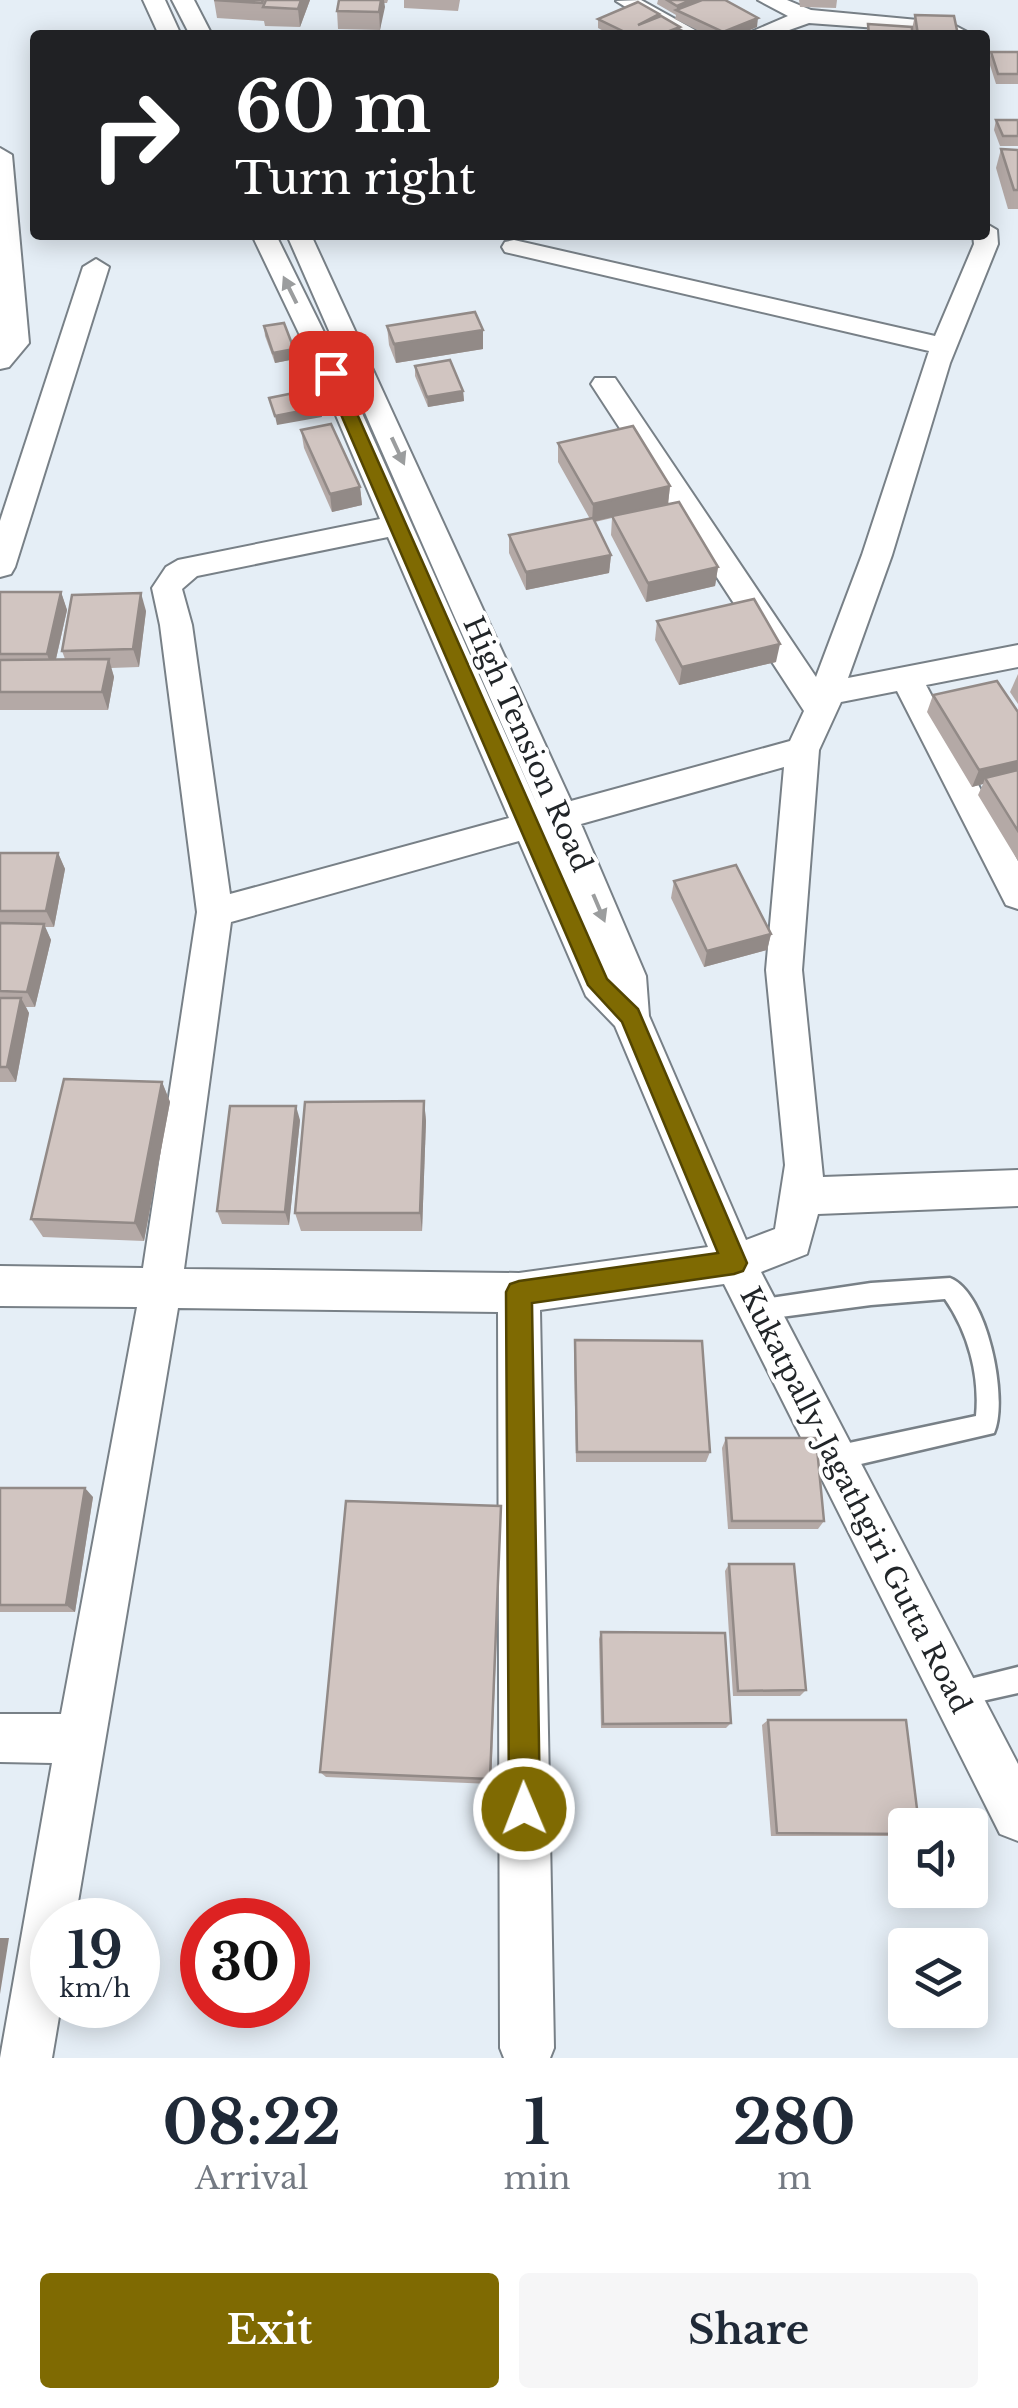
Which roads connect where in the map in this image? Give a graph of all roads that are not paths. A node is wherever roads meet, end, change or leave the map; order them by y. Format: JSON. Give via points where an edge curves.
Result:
{"nodes":[{"id":1,"x":154,"y":0,"type":"edge"},
{"id":2,"x":183,"y":0,"type":"edge"},
{"id":3,"x":769,"y":0,"type":"edge"},
{"id":4,"x":857,"y":0,"type":"edge"},
{"id":5,"x":627,"y":1,"type":"edge"},
{"id":6,"x":807,"y":16,"type":"junction"},
{"id":7,"x":860,"y":23,"type":"junction"},
{"id":8,"x":168,"y":30,"type":"edge"},
{"id":9,"x":199,"y":30,"type":"edge"},
{"id":10,"x":678,"y":30,"type":"edge"},
{"id":11,"x":769,"y":30,"type":"edge"},
{"id":12,"x":948,"y":30,"type":"edge"},
{"id":13,"x":0,"y":155,"type":"edge"},
{"id":14,"x":266,"y":240,"type":"edge"},
{"id":15,"x":301,"y":240,"type":"edge"},
{"id":16,"x":986,"y":240,"type":"edge"},
{"id":17,"x":514,"y":247,"type":"dead end"},
{"id":18,"x":96,"y":267,"type":"dead end"},
{"id":19,"x":946,"y":347,"type":"junction"},
{"id":20,"x":0,"y":362,"type":"edge"},
{"id":21,"x":605,"y":384,"type":"dead end"},
{"id":22,"x":398,"y":525,"type":"junction"},
{"id":23,"x":0,"y":567,"type":"edge"},
{"id":24,"x":1018,"y":656,"type":"edge"},
{"id":25,"x":906,"y":678,"type":"junction"},
{"id":26,"x":825,"y":702,"type":"junction"},
{"id":27,"x":802,"y":750,"type":"junction"},
{"id":28,"x":545,"y":819,"type":"junction"},
{"id":29,"x":1018,"y":896,"type":"edge"},
{"id":30,"x":215,"y":912,"type":"junction"},
{"id":31,"x":630,"y":1016,"type":"joint"},
{"id":32,"x":1018,"y":1188,"type":"edge"},
{"id":33,"x":801,"y":1196,"type":"junction"},
{"id":34,"x":734,"y":1263,"type":"junction"},
{"id":35,"x":0,"y":1286,"type":"edge"},
{"id":36,"x":161,"y":1288,"type":"junction"},
{"id":37,"x":519,"y":1292,"type":"junction"},
{"id":38,"x":758,"y":1308,"type":"junction"},
{"id":39,"x":835,"y":1458,"type":"junction"},
{"id":40,"x":1018,"y":1680,"type":"edge"},
{"id":41,"x":956,"y":1694,"type":"junction"},
{"id":42,"x":0,"y":1738,"type":"edge"},
{"id":43,"x":84,"y":1739,"type":"junction"},
{"id":44,"x":1018,"y":1816,"type":"edge"},
{"id":45,"x":527,"y":2048,"type":"dead end"},
{"id":46,"x":25,"y":2058,"type":"edge"}],
"edges":[{"from":1,"to":8,"type":"street"},
{"from":2,"to":9,"type":"street"},
{"from":3,"to":6,"type":"street"},
{"from":4,"to":7,"type":"street"},
{"from":5,"to":10,"type":"street"},
{"from":6,"to":7,"type":"street"},
{"from":6,"to":11,"type":"street"},
{"from":7,"to":12,"type":"street"},
{"from":13,"to":20,"type":"street","via":[[16,343]]},
{"from":22,"to":14,"type":"street","name":"High Tension Road","one_way":true},
{"from":15,"to":28,"type":"street","name":"High Tension Road","one_way":true},
{"from":16,"to":19,"type":"street"},
{"from":17,"to":19,"type":"street"},
{"from":18,"to":23,"type":"street"},
{"from":19,"to":26,"type":"street"},
{"from":21,"to":26,"type":"street"},
{"from":22,"to":28,"type":"street","name":"High Tension Road"},
{"from":22,"to":30,"type":"street","via":[[189,567],[166,588]]},
{"from":24,"to":25,"type":"street"},
{"from":25,"to":26,"type":"street"},
{"from":25,"to":29,"type":"street"},
{"from":26,"to":27,"type":"street"},
{"from":27,"to":28,"type":"street"},
{"from":27,"to":33,"type":"street","via":[[784,970],[805,1165]]},
{"from":28,"to":30,"type":"street"},
{"from":28,"to":31,"type":"street","name":"High Tension Road","via":[[599,985]]},
{"from":30,"to":36,"type":"street"},
{"from":31,"to":34,"type":"street","name":"Kukatpally-Jagathgiri Gutta Road"},
{"from":32,"to":33,"type":"street"},
{"from":33,"to":34,"type":"street","via":[[794,1241]]},
{"from":34,"to":37,"type":"street"},
{"from":34,"to":38,"type":"street","name":"Kukatpally-Jagathgiri Gutta Road"},
{"from":35,"to":36,"type":"street"},
{"from":36,"to":37,"type":"street"},
{"from":36,"to":43,"type":"street"},
{"from":37,"to":45,"type":"street"},
{"from":38,"to":39,"type":"street","name":"Kukatpally-Jagathgiri Gutta Road"},
{"from":38,"to":39,"type":"lane","via":[[950,1288],[967,1310],[991,1400],[986,1425]]},
{"from":39,"to":41,"type":"street","name":"Kukatpally-Jagathgiri Gutta Road"},
{"from":40,"to":41,"type":"lane"},
{"from":41,"to":44,"type":"street","name":"Kukatpally-Jagathgiri Gutta Road"},
{"from":42,"to":43,"type":"street"},
{"from":43,"to":46,"type":"street"}]}
